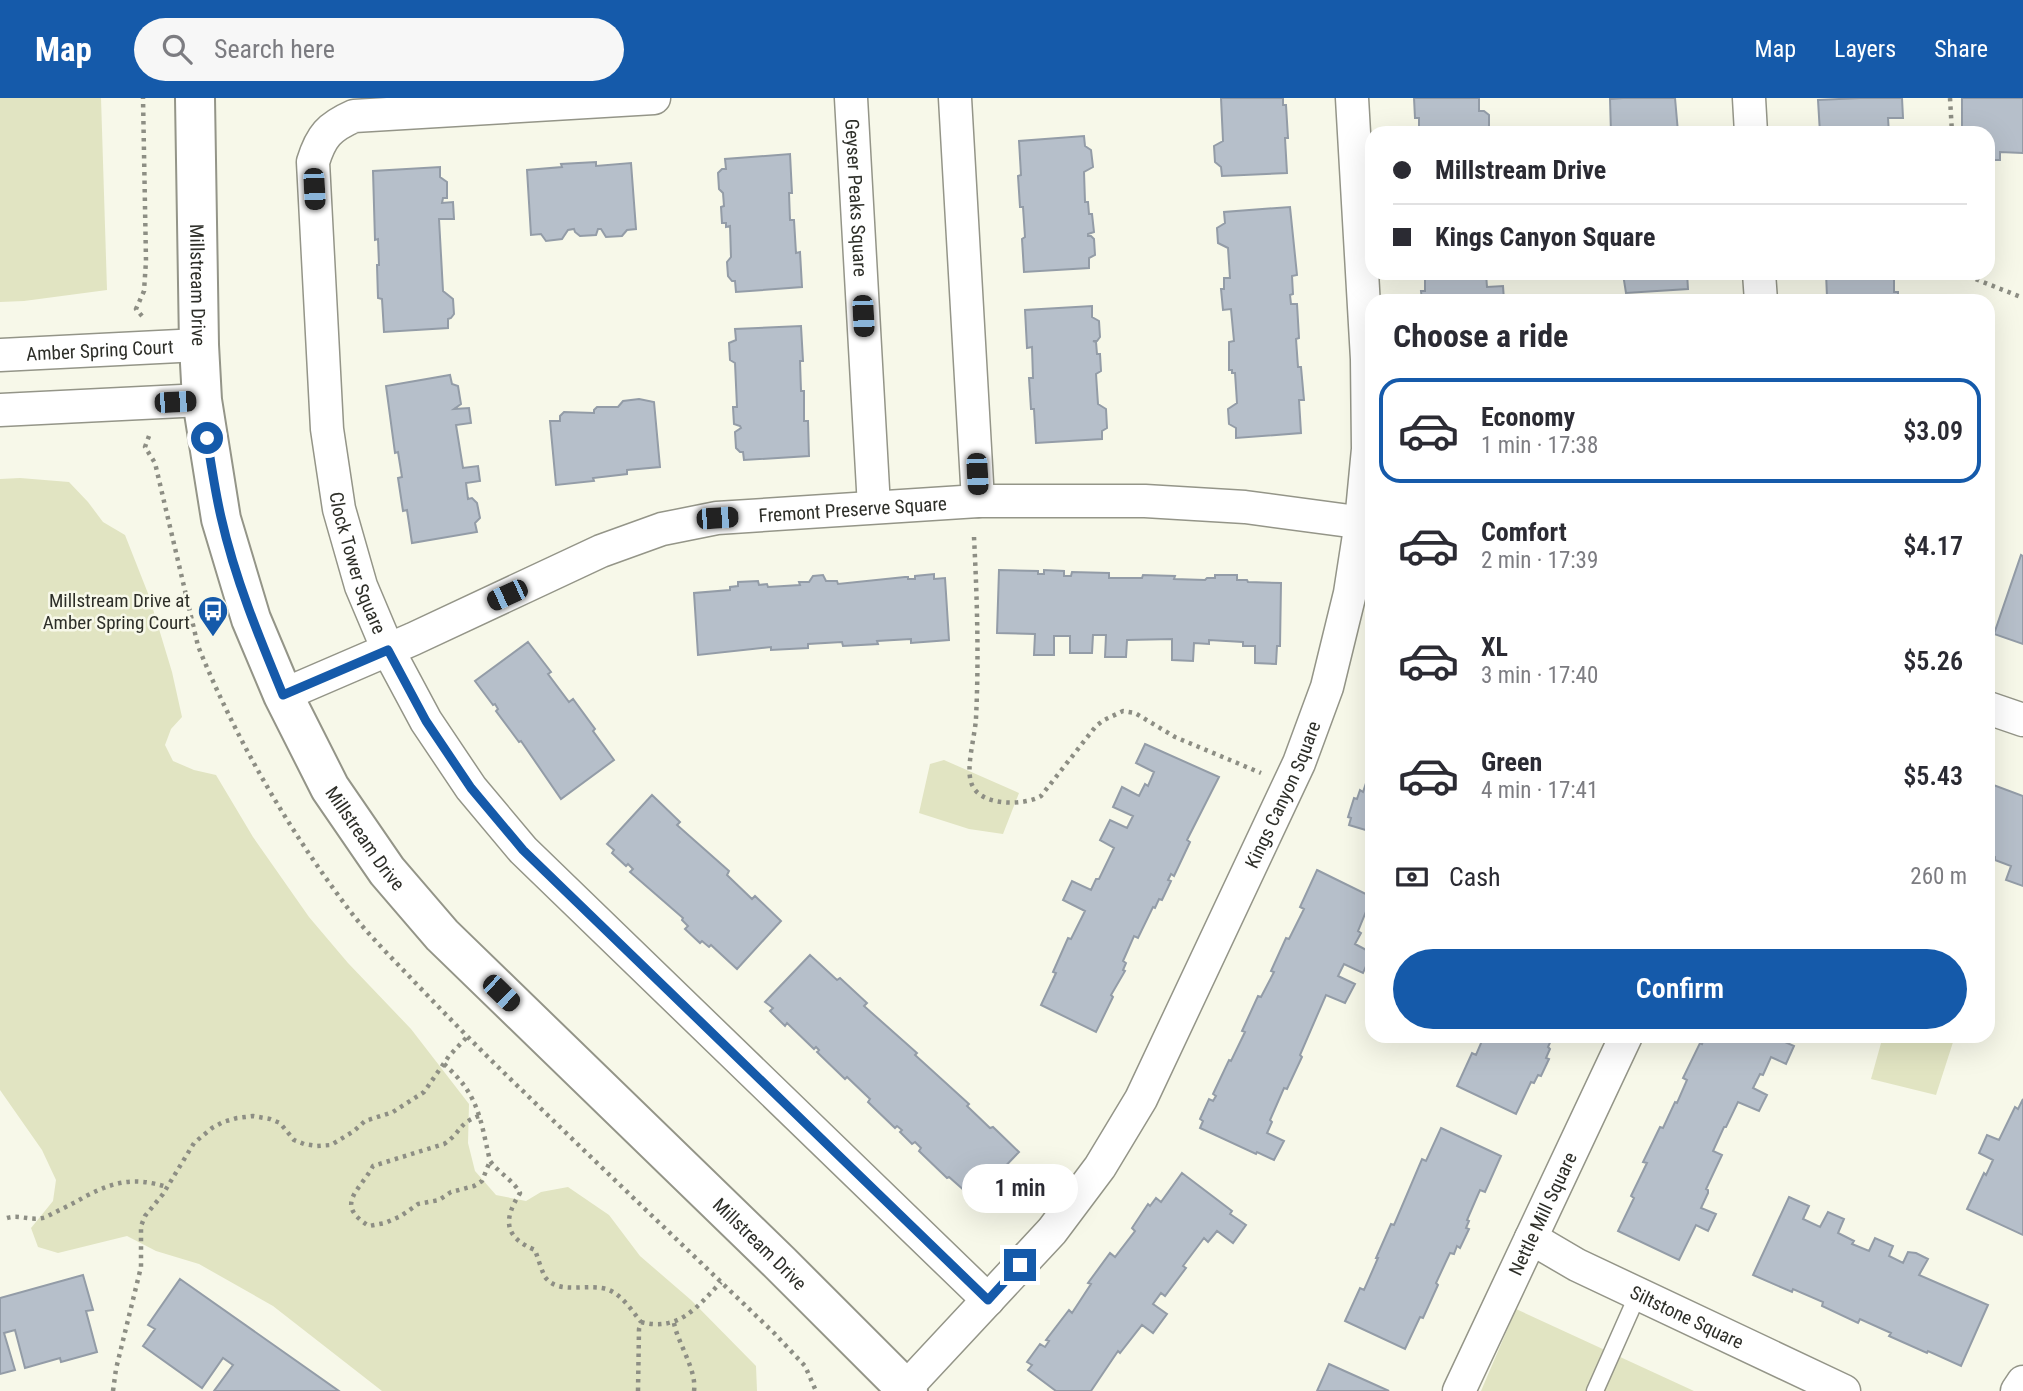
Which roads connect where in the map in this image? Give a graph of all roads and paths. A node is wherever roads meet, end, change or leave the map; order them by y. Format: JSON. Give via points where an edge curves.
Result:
{"nodes":[{"id":1,"x":143,"y":98,"type":"edge"},
{"id":2,"x":195,"y":98,"type":"edge"},
{"id":3,"x":654,"y":98,"type":"edge"},
{"id":4,"x":851,"y":98,"type":"edge"},
{"id":5,"x":955,"y":98,"type":"edge"},
{"id":6,"x":1352,"y":98,"type":"edge"},
{"id":7,"x":1749,"y":98,"type":"edge"},
{"id":8,"x":1950,"y":98,"type":"edge"},
{"id":9,"x":1751,"y":126,"type":"edge"},
{"id":10,"x":1952,"y":126,"type":"edge"},
{"id":11,"x":1978,"y":280,"type":"edge"},
{"id":12,"x":2021,"y":297,"type":"edge"},
{"id":13,"x":143,"y":317,"type":"dead end"},
{"id":14,"x":1365,"y":324,"type":"edge"},
{"id":15,"x":199,"y":345,"type":"junction"},
{"id":16,"x":0,"y":355,"type":"edge"},
{"id":17,"x":202,"y":400,"type":"junction"},
{"id":18,"x":0,"y":410,"type":"edge"},
{"id":19,"x":978,"y":501,"type":"junction"},
{"id":20,"x":874,"y":507,"type":"junction"},
{"id":21,"x":1365,"y":523,"type":"edge"},
{"id":22,"x":1365,"y":531,"type":"edge"},
{"id":23,"x":974,"y":537,"type":"dead end"},
{"id":24,"x":388,"y":650,"type":"junction"},
{"id":25,"x":283,"y":695,"type":"junction"},
{"id":26,"x":1995,"y":710,"type":"edge"},
{"id":27,"x":2023,"y":720,"type":"edge"},
{"id":28,"x":1265,"y":775,"type":"dead end"},
{"id":29,"x":467,"y":1037,"type":"dead end"},
{"id":30,"x":1623,"y":1043,"type":"edge"},
{"id":31,"x":444,"y":1064,"type":"junction"},
{"id":32,"x":480,"y":1116,"type":"junction"},
{"id":33,"x":490,"y":1160,"type":"junction"},
{"id":34,"x":167,"y":1187,"type":"junction"},
{"id":35,"x":7,"y":1218,"type":"dead end"},
{"id":36,"x":1531,"y":1238,"type":"junction"},
{"id":37,"x":721,"y":1282,"type":"dead end"},
{"id":38,"x":1638,"y":1294,"type":"junction"},
{"id":39,"x":988,"y":1300,"type":"junction"},
{"id":40,"x":642,"y":1322,"type":"junction"},
{"id":41,"x":674,"y":1323,"type":"junction"},
{"id":42,"x":2023,"y":1382,"type":"edge"},
{"id":43,"x":905,"y":1390,"type":"edge"},
{"id":44,"x":113,"y":1391,"type":"edge"},
{"id":45,"x":638,"y":1391,"type":"edge"},
{"id":46,"x":694,"y":1391,"type":"edge"},
{"id":47,"x":1459,"y":1391,"type":"edge"},
{"id":48,"x":1595,"y":1391,"type":"edge"},
{"id":49,"x":1844,"y":1391,"type":"edge"},
{"id":50,"x":2017,"y":1391,"type":"edge"}],
"edges":[{"from":1,"to":13,"type":"path","via":[[146,261],[144,291],[136,309]]},
{"from":2,"to":15,"type":"street","name":"Millstream Drive"},
{"from":3,"to":24,"type":"street","name":"Clock Tower Square","via":[[354,116],[334,125],[319,142],[313,162],[327,429],[339,509],[361,586]]},
{"from":4,"to":20,"type":"street","name":"Geyser Peaks Square"},
{"from":5,"to":19,"type":"street"},
{"from":6,"to":14,"type":"street","name":"Kings Canyon Square"},
{"from":7,"to":9,"type":"street"},
{"from":8,"to":10,"type":"path"},
{"from":11,"to":12,"type":"path"},
{"from":15,"to":16,"type":"street","name":"Amber Spring Court"},
{"from":15,"to":17,"type":"street","name":"Millstream Drive"},
{"from":17,"to":18,"type":"street"},
{"from":17,"to":25,"type":"street","name":"Millstream Drive","via":[[222,519],[251,619]]},
{"from":19,"to":20,"type":"street","name":"Fremont Preserve Square"},
{"from":19,"to":21,"type":"street","name":"Fremont Preserve Square","via":[[1145,501]]},
{"from":20,"to":24,"type":"street","name":"Fremont Preserve Square","via":[[717,518],[662,529],[601,551]]},
{"from":22,"to":39,"type":"street","name":"Kings Canyon Square","via":[[1326,687],[1299,762],[1141,1099],[1100,1167],[1060,1220]]},
{"from":23,"to":28,"type":"path","via":[[977,677],[970,781],[982,796],[1012,804],[1033,801],[1096,726],[1123,711]]},
{"from":24,"to":25,"type":"street","name":"Fremont Preserve Square"},
{"from":24,"to":39,"type":"street","name":"Clock Tower Square","via":[[426,721],[471,788],[523,850]]},
{"from":25,"to":43,"type":"street","name":"Millstream Drive","via":[[330,788],[387,871],[442,935]]},
{"from":26,"to":27,"type":"street"},
{"from":29,"to":31,"type":"path"},
{"from":30,"to":36,"type":"street","name":"Nettle Mill Square"},
{"from":31,"to":32,"type":"path","via":[[470,1093]]},
{"from":31,"to":34,"type":"path","via":[[424,1093],[393,1112],[365,1121],[331,1145],[295,1140],[270,1119],[253,1116],[223,1122],[194,1143]]},
{"from":32,"to":33,"type":"path"},
{"from":32,"to":33,"type":"path","via":[[467,1120],[444,1144],[373,1166],[355,1192],[352,1211],[369,1226],[385,1223],[418,1204],[474,1186],[482,1181]]},
{"from":33,"to":40,"type":"path","via":[[520,1193],[508,1217],[513,1237],[535,1250],[546,1278],[559,1287],[610,1290]]},
{"from":34,"to":35,"type":"path","via":[[122,1181],[46,1217]]},
{"from":34,"to":44,"type":"path","via":[[141,1226],[141,1267]]},
{"from":36,"to":38,"type":"street","name":"Siltstone Square"},
{"from":36,"to":47,"type":"street","name":"Nettle Mill Square"},
{"from":37,"to":41,"type":"path","via":[[689,1315]]},
{"from":38,"to":48,"type":"lane"},
{"from":38,"to":49,"type":"street","name":"Siltstone Square"},
{"from":39,"to":43,"type":"street","name":"Kings Canyon Square"},
{"from":40,"to":41,"type":"path"},
{"from":40,"to":45,"type":"path"},
{"from":41,"to":46,"type":"path","via":[[694,1377]]},
{"from":42,"to":50,"type":"street"}]}
